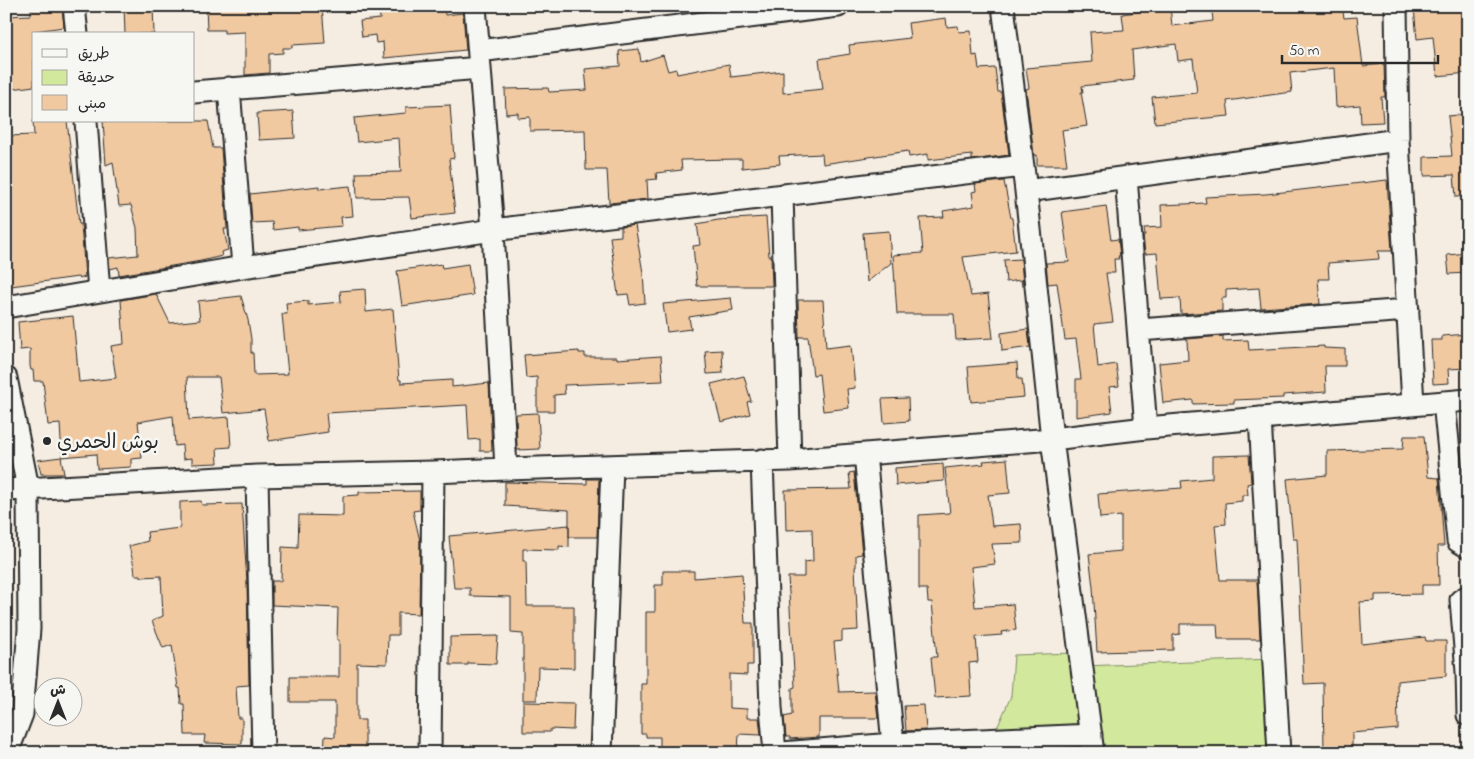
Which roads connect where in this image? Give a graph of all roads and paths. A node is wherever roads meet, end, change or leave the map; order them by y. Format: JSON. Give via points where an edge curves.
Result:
{"nodes":[{"id":1,"x":74,"y":6,"type":"edge"},
{"id":2,"x":475,"y":6,"type":"edge"},
{"id":3,"x":838,"y":6,"type":"edge"},
{"id":4,"x":1003,"y":6,"type":"edge"},
{"id":5,"x":1396,"y":6,"type":"edge"},
{"id":6,"x":76,"y":32,"type":"edge"},
{"id":7,"x":479,"y":60,"type":"junction"},
{"id":8,"x":229,"y":88,"type":"junction"},
{"id":9,"x":195,"y":92,"type":"edge"},
{"id":10,"x":86,"y":122,"type":"edge"},
{"id":11,"x":1398,"y":140,"type":"junction"},
{"id":12,"x":1023,"y":166,"type":"junction"},
{"id":13,"x":1126,"y":177,"type":"junction"},
{"id":14,"x":1026,"y":191,"type":"junction"},
{"id":15,"x":782,"y":195,"type":"junction"},
{"id":16,"x":493,"y":230,"type":"junction"},
{"id":17,"x":243,"y":267,"type":"junction"},
{"id":18,"x":99,"y":291,"type":"junction"},
{"id":19,"x":6,"y":307,"type":"edge"},
{"id":20,"x":1408,"y":310,"type":"junction"},
{"id":21,"x":1139,"y":330,"type":"junction"},
{"id":22,"x":6,"y":378,"type":"edge"},
{"id":23,"x":1468,"y":400,"type":"edge"},
{"id":24,"x":1444,"y":402,"type":"junction"},
{"id":25,"x":1413,"y":404,"type":"junction"},
{"id":26,"x":1260,"y":418,"type":"junction"},
{"id":27,"x":1146,"y":428,"type":"junction"},
{"id":28,"x":1052,"y":439,"type":"junction"},
{"id":29,"x":865,"y":454,"type":"junction"},
{"id":30,"x":762,"y":460,"type":"junction"},
{"id":31,"x":790,"y":460,"type":"junction"},
{"id":32,"x":612,"y":466,"type":"junction"},
{"id":33,"x":506,"y":469,"type":"junction"},
{"id":34,"x":433,"y":472,"type":"junction"},
{"id":35,"x":257,"y":476,"type":"junction"},
{"id":36,"x":28,"y":488,"type":"junction"},
{"id":37,"x":6,"y":490,"type":"edge"},
{"id":38,"x":1465,"y":543,"type":"edge"},
{"id":39,"x":1468,"y":596,"type":"edge"},
{"id":40,"x":14,"y":714,"type":"edge"},
{"id":41,"x":1468,"y":715,"type":"edge"},
{"id":42,"x":893,"y":744,"type":"junction"},
{"id":43,"x":1092,"y":744,"type":"edge"},
{"id":44,"x":8,"y":753,"type":"edge"},
{"id":45,"x":263,"y":753,"type":"edge"},
{"id":46,"x":430,"y":753,"type":"edge"},
{"id":47,"x":601,"y":753,"type":"edge"},
{"id":48,"x":774,"y":753,"type":"edge"},
{"id":49,"x":782,"y":753,"type":"edge"},
{"id":50,"x":1279,"y":753,"type":"edge"}],
"edges":[{"from":1,"to":6,"type":"street"},
{"from":2,"to":7,"type":"street"},
{"from":3,"to":7,"type":"street"},
{"from":4,"to":12,"type":"street"},
{"from":5,"to":11,"type":"street"},
{"from":7,"to":8,"type":"street"},
{"from":7,"to":16,"type":"street"},
{"from":8,"to":9,"type":"street"},
{"from":8,"to":17,"type":"street"},
{"from":10,"to":18,"type":"street"},
{"from":11,"to":13,"type":"street"},
{"from":11,"to":20,"type":"street"},
{"from":12,"to":14,"type":"street"},
{"from":12,"to":15,"type":"street"},
{"from":13,"to":14,"type":"street"},
{"from":13,"to":21,"type":"street"},
{"from":14,"to":28,"type":"street"},
{"from":15,"to":16,"type":"street"},
{"from":15,"to":31,"type":"street"},
{"from":16,"to":17,"type":"street"},
{"from":16,"to":33,"type":"street"},
{"from":17,"to":18,"type":"street"},
{"from":18,"to":19,"type":"street"},
{"from":20,"to":21,"type":"street"},
{"from":20,"to":25,"type":"street"},
{"from":21,"to":27,"type":"street"},
{"from":22,"to":36,"type":"street"},
{"from":23,"to":24,"type":"street"},
{"from":24,"to":25,"type":"street"},
{"from":24,"to":38,"type":"street"},
{"from":25,"to":26,"type":"street"},
{"from":26,"to":27,"type":"street"},
{"from":26,"to":50,"type":"street"},
{"from":27,"to":28,"type":"street"},
{"from":28,"to":29,"type":"street"},
{"from":28,"to":43,"type":"street"},
{"from":29,"to":31,"type":"street"},
{"from":29,"to":42,"type":"street"},
{"from":30,"to":31,"type":"street"},
{"from":30,"to":32,"type":"street"},
{"from":30,"to":48,"type":"street"},
{"from":32,"to":33,"type":"street"},
{"from":32,"to":47,"type":"street"},
{"from":33,"to":34,"type":"street"},
{"from":34,"to":35,"type":"street"},
{"from":34,"to":46,"type":"street"},
{"from":35,"to":36,"type":"street"},
{"from":35,"to":45,"type":"street"},
{"from":36,"to":37,"type":"street"},
{"from":36,"to":40,"type":"street","via":[[29,629]]},
{"from":39,"to":41,"type":"street","via":[[1461,600]]},
{"from":40,"to":44,"type":"street"},
{"from":42,"to":43,"type":"street"},
{"from":42,"to":49,"type":"street"}]}
